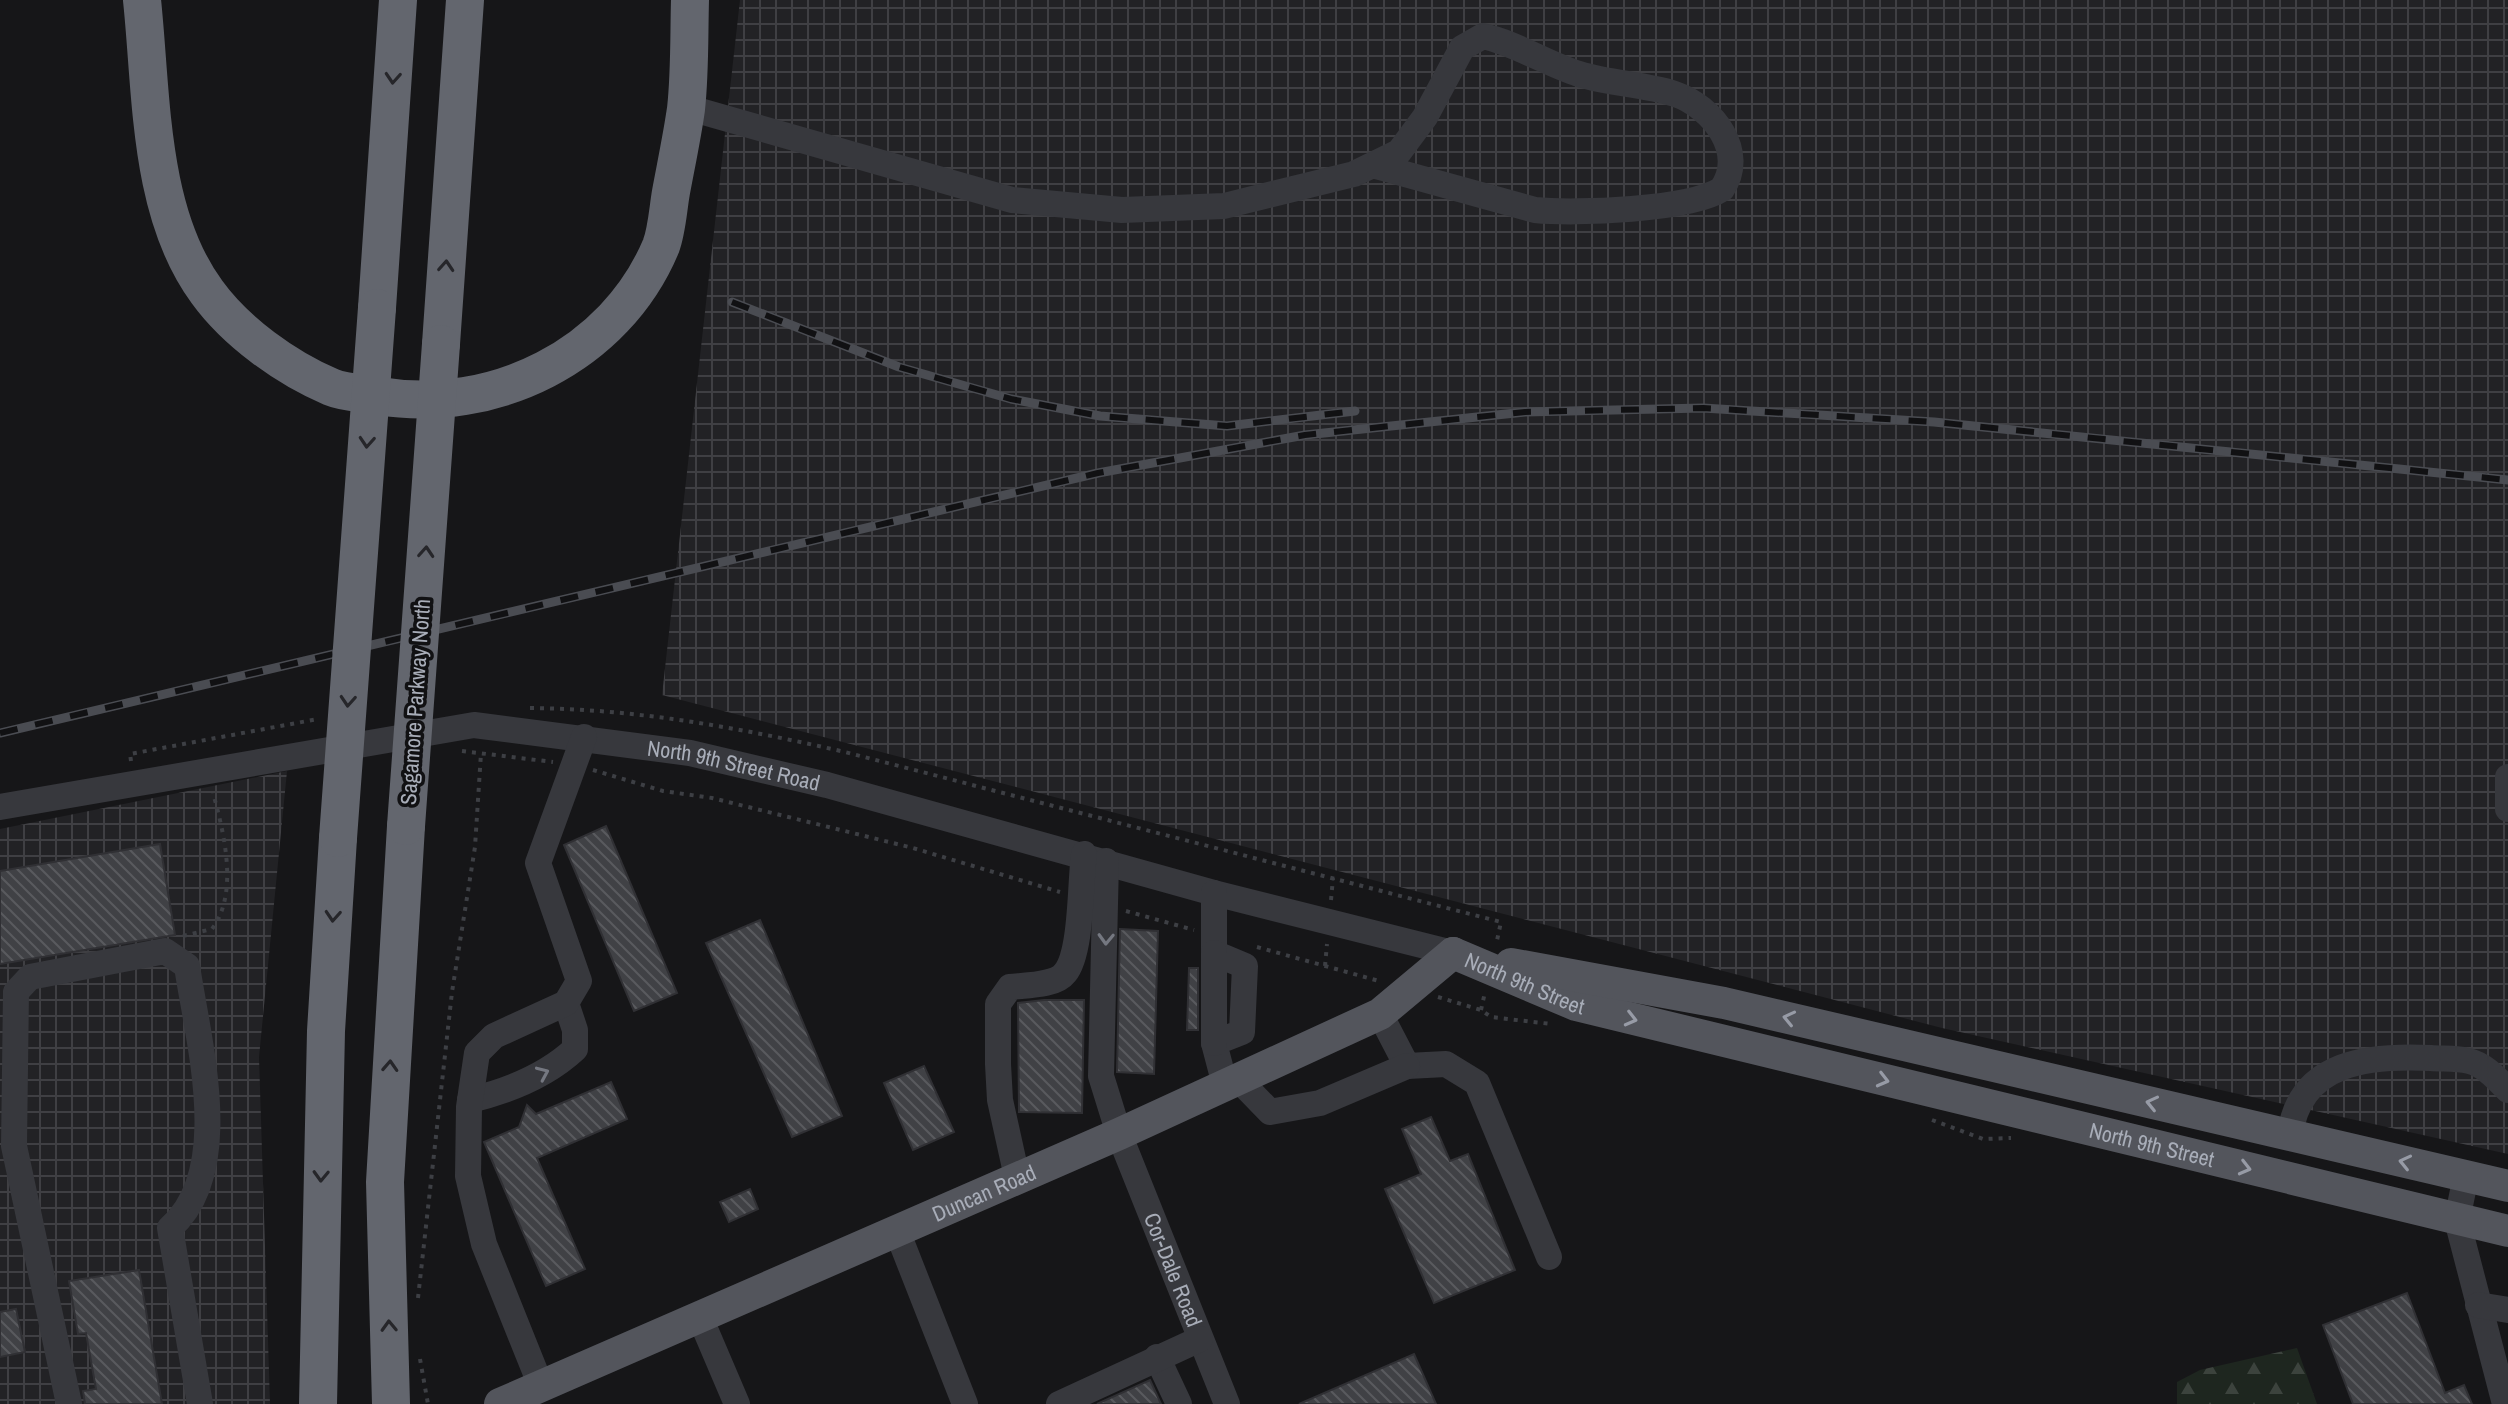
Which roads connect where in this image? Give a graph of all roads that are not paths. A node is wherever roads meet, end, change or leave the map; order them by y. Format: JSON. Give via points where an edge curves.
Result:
{"nodes":[{"id":1,"x":142,"y":0,"type":"edge"},
{"id":2,"x":398,"y":0,"type":"edge"},
{"id":3,"x":465,"y":0,"type":"edge"},
{"id":4,"x":690,"y":0,"type":"edge"},
{"id":5,"x":686,"y":107,"type":"junction"},
{"id":6,"x":1376,"y":166,"type":"junction"},
{"id":7,"x":584,"y":737,"type":"junction"},
{"id":8,"x":2508,"y":777,"type":"edge"},
{"id":9,"x":0,"y":807,"type":"edge"},
{"id":10,"x":2508,"y":809,"type":"edge"},
{"id":11,"x":1095,"y":858,"type":"junction"},
{"id":12,"x":1214,"y":893,"type":"junction"},
{"id":13,"x":1453,"y":953,"type":"junction"},
{"id":14,"x":566,"y":1003,"type":"junction"},
{"id":15,"x":1380,"y":1014,"type":"junction"},
{"id":16,"x":1407,"y":1066,"type":"junction"},
{"id":17,"x":1231,"y":1081,"type":"junction"},
{"id":18,"x":2508,"y":1090,"type":"edge"},
{"id":19,"x":470,"y":1100,"type":"junction"},
{"id":20,"x":1119,"y":1134,"type":"junction"},
{"id":21,"x":2290,"y":1135,"type":"junction"},
{"id":22,"x":2466,"y":1176,"type":"junction"},
{"id":23,"x":1017,"y":1177,"type":"junction"},
{"id":24,"x":2508,"y":1186,"type":"edge"},
{"id":25,"x":2457,"y":1220,"type":"junction"},
{"id":26,"x":897,"y":1231,"type":"junction"},
{"id":27,"x":2508,"y":1231,"type":"edge"},
{"id":28,"x":1549,"y":1257,"type":"dead end"},
{"id":29,"x":2478,"y":1305,"type":"junction"},
{"id":30,"x":2508,"y":1310,"type":"edge"},
{"id":31,"x":699,"y":1315,"type":"junction"},
{"id":32,"x":1200,"y":1339,"type":"junction"},
{"id":33,"x":1157,"y":1357,"type":"junction"},
{"id":34,"x":541,"y":1386,"type":"junction"},
{"id":35,"x":69,"y":1404,"type":"edge"},
{"id":36,"x":200,"y":1404,"type":"edge"},
{"id":37,"x":318,"y":1404,"type":"edge"},
{"id":38,"x":391,"y":1404,"type":"edge"},
{"id":39,"x":500,"y":1404,"type":"edge"},
{"id":40,"x":737,"y":1404,"type":"edge"},
{"id":41,"x":965,"y":1404,"type":"edge"},
{"id":42,"x":1059,"y":1404,"type":"edge"},
{"id":43,"x":1179,"y":1404,"type":"edge"},
{"id":44,"x":1227,"y":1404,"type":"edge"},
{"id":45,"x":2505,"y":1404,"type":"edge"}],
"edges":[{"from":1,"to":5,"type":"highway","via":[[159,159],[182,246],[207,292],[238,323],[288,366],[334,388],[400,399],[471,398],[517,384],[594,339],[625,307],[661,245]]},
{"from":2,"to":37,"type":"highway","one_way":true,"bridge":true,"via":[[325,1047]]},
{"from":38,"to":3,"type":"highway","name":"Sagamore Parkway North","one_way":true,"bridge":true,"via":[[385,1182]]},
{"from":4,"to":5,"type":"highway"},
{"from":5,"to":6,"type":"street","via":[[1012,200],[1122,210],[1224,206]]},
{"from":6,"to":6,"type":"street","via":[[1399,152],[1425,117],[1462,48],[1483,36],[1579,74],[1667,92],[1693,103],[1729,143],[1731,167],[1722,189],[1699,200],[1562,213]]},
{"from":7,"to":9,"type":"street","name":"North 9th Street Road","via":[[474,725]]},
{"from":7,"to":11,"type":"street","name":"North 9th Street Road","via":[[690,753],[827,785]]},
{"from":7,"to":14,"type":"street","via":[[538,863],[579,981]]},
{"from":8,"to":10,"type":"street"},
{"from":11,"to":12,"type":"street","name":"North 9th Street Road"},
{"from":11,"to":20,"type":"street","name":"Cor-Dale Road","one_way":true,"via":[[1105,905],[1101,1076]]},
{"from":11,"to":23,"type":"street","via":[[1078,897],[1075,953],[1065,975],[1010,987],[998,1004],[1000,1100]]},
{"from":12,"to":13,"type":"street","name":"North 9th Street Road"},
{"from":12,"to":17,"type":"street","via":[[1214,944],[1245,966],[1242,1032],[1214,1043]]},
{"from":13,"to":15,"type":"main road","name":"Duncan Road"},
{"from":21,"to":13,"type":"main road","name":"North 9th Street","one_way":true,"via":[[1724,1003]]},
{"from":13,"to":25,"type":"main road","name":"North 9th Street","one_way":true,"via":[[1576,1005]]},
{"from":14,"to":19,"type":"street","via":[[494,1036],[477,1053]]},
{"from":19,"to":14,"type":"street","one_way":true,"via":[[555,1068],[575,1049]]},
{"from":15,"to":16,"type":"street"},
{"from":15,"to":17,"type":"main road","name":"Duncan Road"},
{"from":16,"to":17,"type":"street","via":[[1320,1103],[1270,1112]]},
{"from":16,"to":28,"type":"street","via":[[1446,1064],[1477,1083]]},
{"from":17,"to":20,"type":"main road","name":"Duncan Road"},
{"from":18,"to":21,"type":"street","via":[[2470,1061],[2390,1056],[2350,1064],[2301,1096]]},
{"from":19,"to":34,"type":"street","via":[[468,1176],[484,1244]]},
{"from":20,"to":23,"type":"main road","name":"Duncan Road"},
{"from":20,"to":32,"type":"street","name":"Cor-Dale Road"},
{"from":22,"to":21,"type":"main road","name":"North 9th Street","one_way":true},
{"from":22,"to":24,"type":"main road","name":"North 9th Street"},
{"from":22,"to":25,"type":"street"},
{"from":23,"to":26,"type":"main road","name":"Duncan Road"},
{"from":25,"to":27,"type":"main road","name":"North 9th Street"},
{"from":25,"to":29,"type":"street"},
{"from":26,"to":31,"type":"main road","name":"Duncan Road"},
{"from":26,"to":41,"type":"street"},
{"from":29,"to":30,"type":"street"},
{"from":29,"to":45,"type":"street"},
{"from":31,"to":34,"type":"main road","name":"Duncan Road"},
{"from":31,"to":40,"type":"street"},
{"from":32,"to":33,"type":"street"},
{"from":32,"to":44,"type":"street","name":"Cor-Dale Road"},
{"from":33,"to":42,"type":"street"},
{"from":33,"to":43,"type":"street"},
{"from":34,"to":39,"type":"main road","name":"Duncan Road"},
{"from":35,"to":36,"type":"street","via":[[14,1146],[16,992],[30,977],[165,951],[184,964],[209,1108],[199,1176],[187,1213],[170,1228]]}]}
